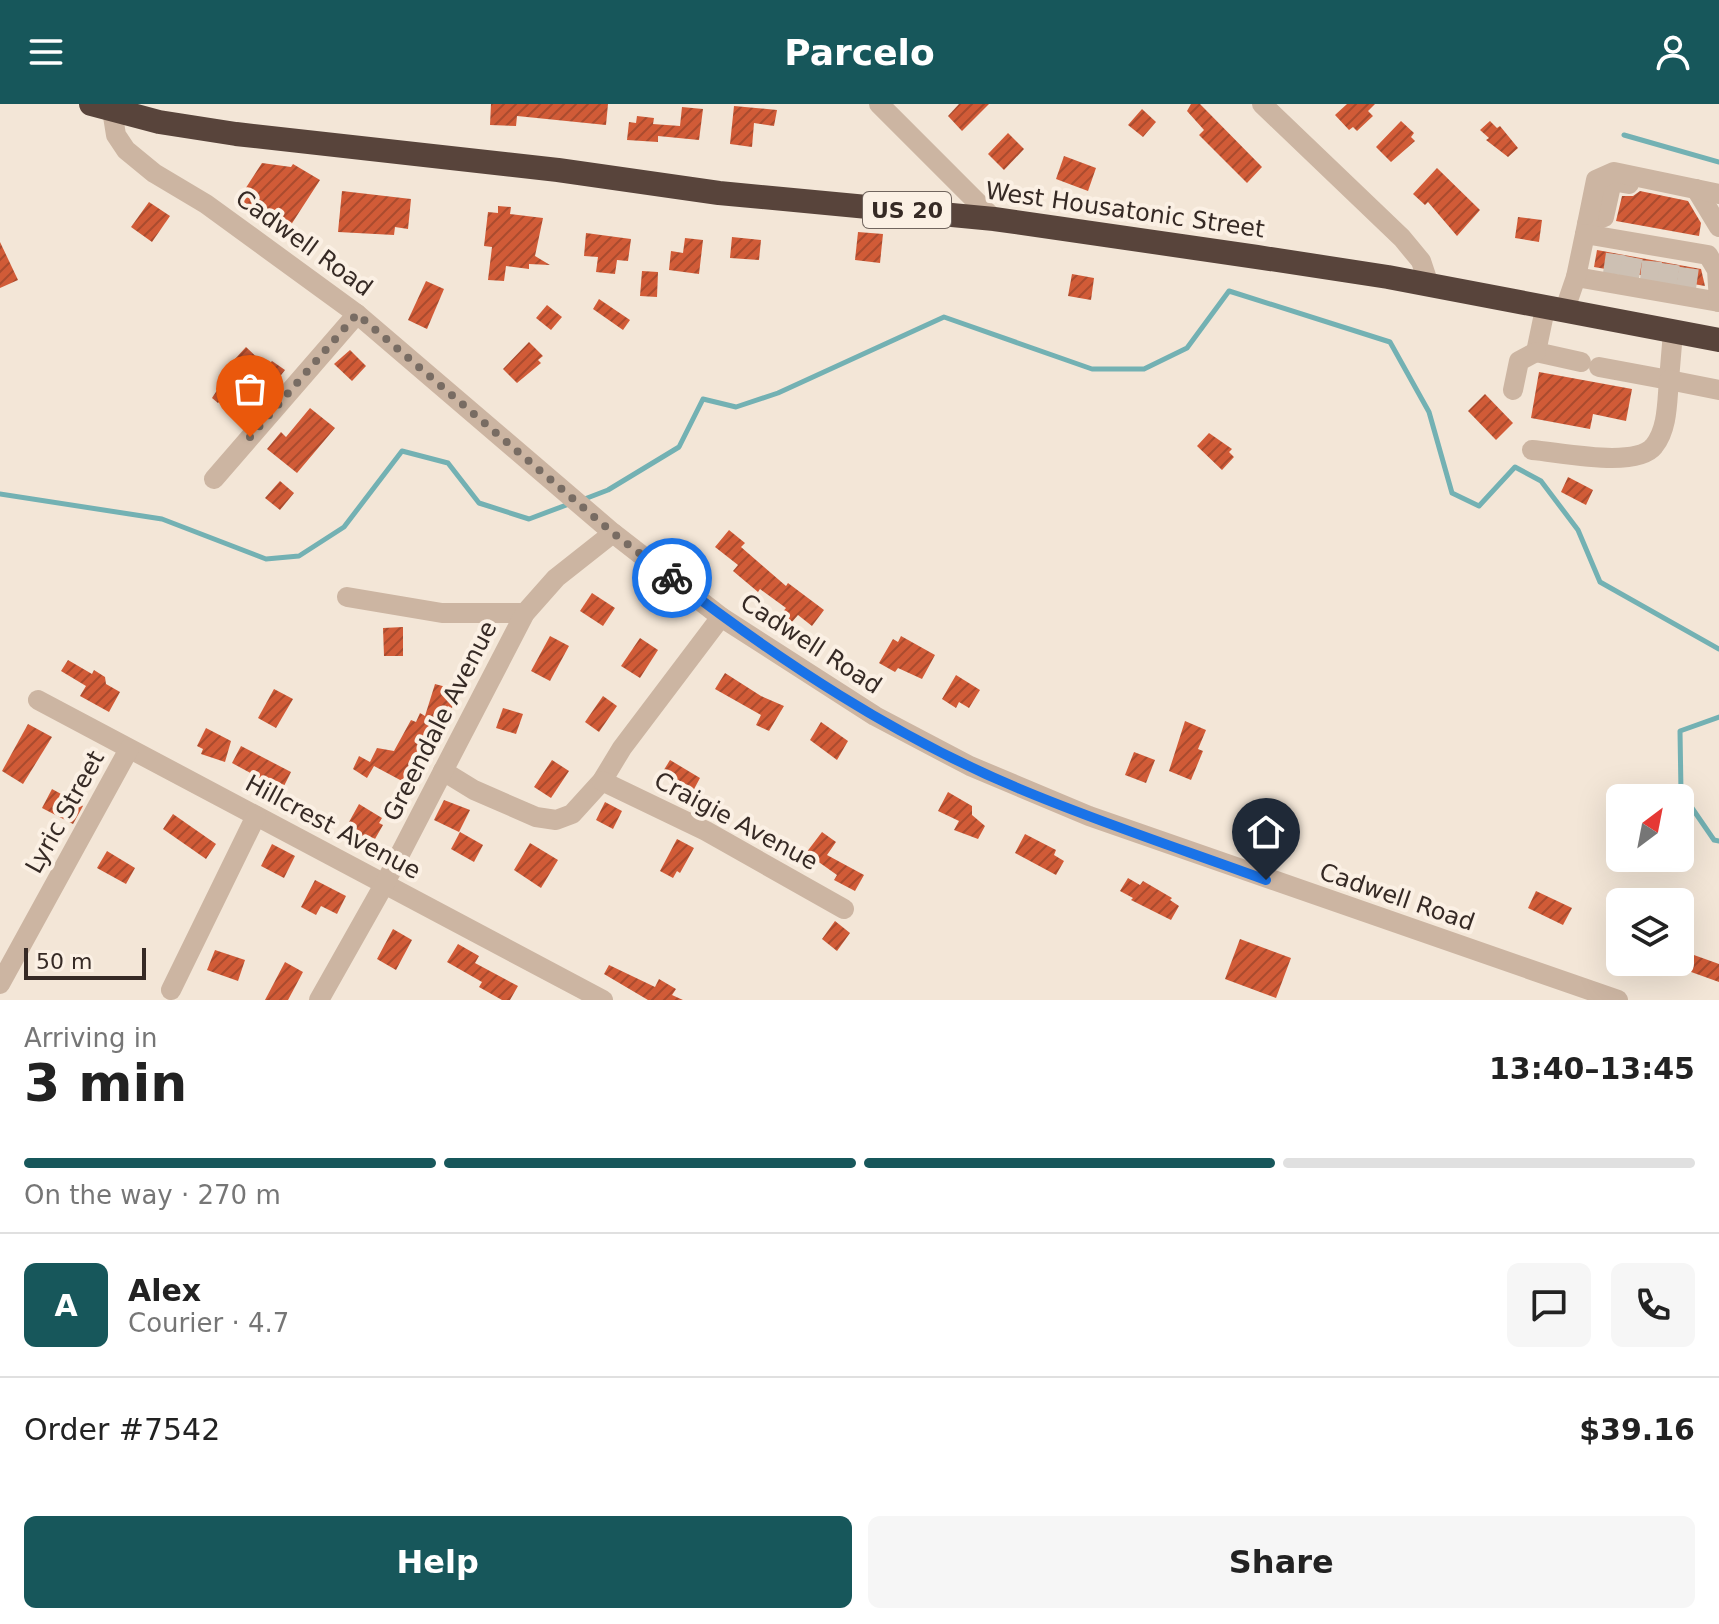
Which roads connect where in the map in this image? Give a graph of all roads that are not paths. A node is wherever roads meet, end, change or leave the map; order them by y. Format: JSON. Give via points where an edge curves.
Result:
{"nodes":[{"id":1,"x":879,"y":104,"type":"edge"},
{"id":2,"x":1262,"y":104,"type":"edge"},
{"id":3,"x":102,"y":107,"type":"edge"},
{"id":4,"x":1694,"y":188,"type":"junction"},
{"id":5,"x":1719,"y":194,"type":"edge"},
{"id":6,"x":994,"y":219,"type":"junction"},
{"id":7,"x":1719,"y":227,"type":"edge"},
{"id":8,"x":1586,"y":229,"type":"junction"},
{"id":9,"x":1576,"y":277,"type":"junction"},
{"id":10,"x":1429,"y":285,"type":"junction"},
{"id":11,"x":1554,"y":310,"type":"junction"},
{"id":12,"x":357,"y":314,"type":"junction"},
{"id":13,"x":1673,"y":332,"type":"junction"},
{"id":14,"x":1719,"y":340,"type":"edge"},
{"id":15,"x":1536,"y":352,"type":"junction"},
{"id":16,"x":1669,"y":380,"type":"junction"},
{"id":17,"x":1513,"y":390,"type":"dead end"},
{"id":18,"x":1719,"y":390,"type":"edge"},
{"id":19,"x":1532,"y":450,"type":"dead end"},
{"id":20,"x":214,"y":479,"type":"dead end"},
{"id":21,"x":613,"y":533,"type":"junction"},
{"id":22,"x":347,"y":597,"type":"dead end"},
{"id":23,"x":525,"y":613,"type":"junction"},
{"id":24,"x":721,"y":617,"type":"junction"},
{"id":25,"x":38,"y":700,"type":"dead end"},
{"id":26,"x":129,"y":749,"type":"junction"},
{"id":27,"x":443,"y":771,"type":"junction"},
{"id":28,"x":602,"y":781,"type":"junction"},
{"id":29,"x":256,"y":816,"type":"junction"},
{"id":30,"x":385,"y":883,"type":"junction"},
{"id":31,"x":844,"y":909,"type":"dead end"},
{"id":32,"x":0,"y":984,"type":"edge"},
{"id":33,"x":171,"y":990,"type":"dead end"},
{"id":34,"x":319,"y":1000,"type":"edge"},
{"id":35,"x":603,"y":1000,"type":"edge"},
{"id":36,"x":1618,"y":1000,"type":"edge"}],
"edges":[{"from":1,"to":6,"type":"street"},
{"from":2,"to":10,"type":"street","via":[[1402,238],[1421,261]]},
{"from":3,"to":6,"type":"highway","name":"West Housatonic Street","number":"US 20","via":[[185,127],[266,138],[719,193]]},
{"from":3,"to":12,"type":"street","name":"Cadwell Road","via":[[126,150]]},
{"from":4,"to":5,"type":"street"},
{"from":4,"to":7,"type":"street"},
{"from":4,"to":8,"type":"street","via":[[1614,172],[1596,180]]},
{"from":6,"to":10,"type":"highway","name":"West Housatonic Street","number":"US 20"},
{"from":8,"to":9,"type":"street"},
{"from":8,"to":9,"type":"street","via":[[1653,253],[1708,255],[1717,270],[1719,302],[1648,285]]},
{"from":9,"to":11,"type":"street"},
{"from":10,"to":11,"type":"highway","name":"West Housatonic Street","number":"US 20"},
{"from":11,"to":13,"type":"highway","name":"West Housatonic Street","number":"US 20"},
{"from":11,"to":15,"type":"street"},
{"from":12,"to":20,"type":"street"},
{"from":12,"to":21,"type":"street","name":"Cadwell Road"},
{"from":13,"to":14,"type":"highway","name":"West Housatonic Street","number":"US 20"},
{"from":13,"to":16,"type":"street"},
{"from":15,"to":16,"type":"street"},
{"from":15,"to":17,"type":"street","via":[[1519,361]]},
{"from":16,"to":18,"type":"street"},
{"from":16,"to":19,"type":"street","via":[[1662,431],[1653,448],[1635,458]]},
{"from":21,"to":23,"type":"street","name":"Greendale Avenue","via":[[556,578]]},
{"from":21,"to":24,"type":"street","name":"Cadwell Road"},
{"from":22,"to":23,"type":"street","via":[[442,613]]},
{"from":23,"to":27,"type":"street","name":"Greendale Avenue"},
{"from":24,"to":28,"type":"street"},
{"from":24,"to":36,"type":"street","name":"Cadwell Road","via":[[875,716],[1020,789],[1293,890]]},
{"from":25,"to":26,"type":"street","name":"Hillcrest Avenue"},
{"from":26,"to":29,"type":"street","name":"Hillcrest Avenue"},
{"from":26,"to":32,"type":"street","name":"Lyric Street"},
{"from":27,"to":28,"type":"street","via":[[502,804],[556,820],[572,814]]},
{"from":27,"to":30,"type":"street","name":"Greendale Avenue"},
{"from":28,"to":31,"type":"street","name":"Craigie Avenue","via":[[706,831]]},
{"from":29,"to":30,"type":"street","name":"Hillcrest Avenue"},
{"from":29,"to":33,"type":"street"},
{"from":30,"to":34,"type":"street","name":"Greendale Avenue"},
{"from":30,"to":35,"type":"street","name":"Hillcrest Avenue"}]}
